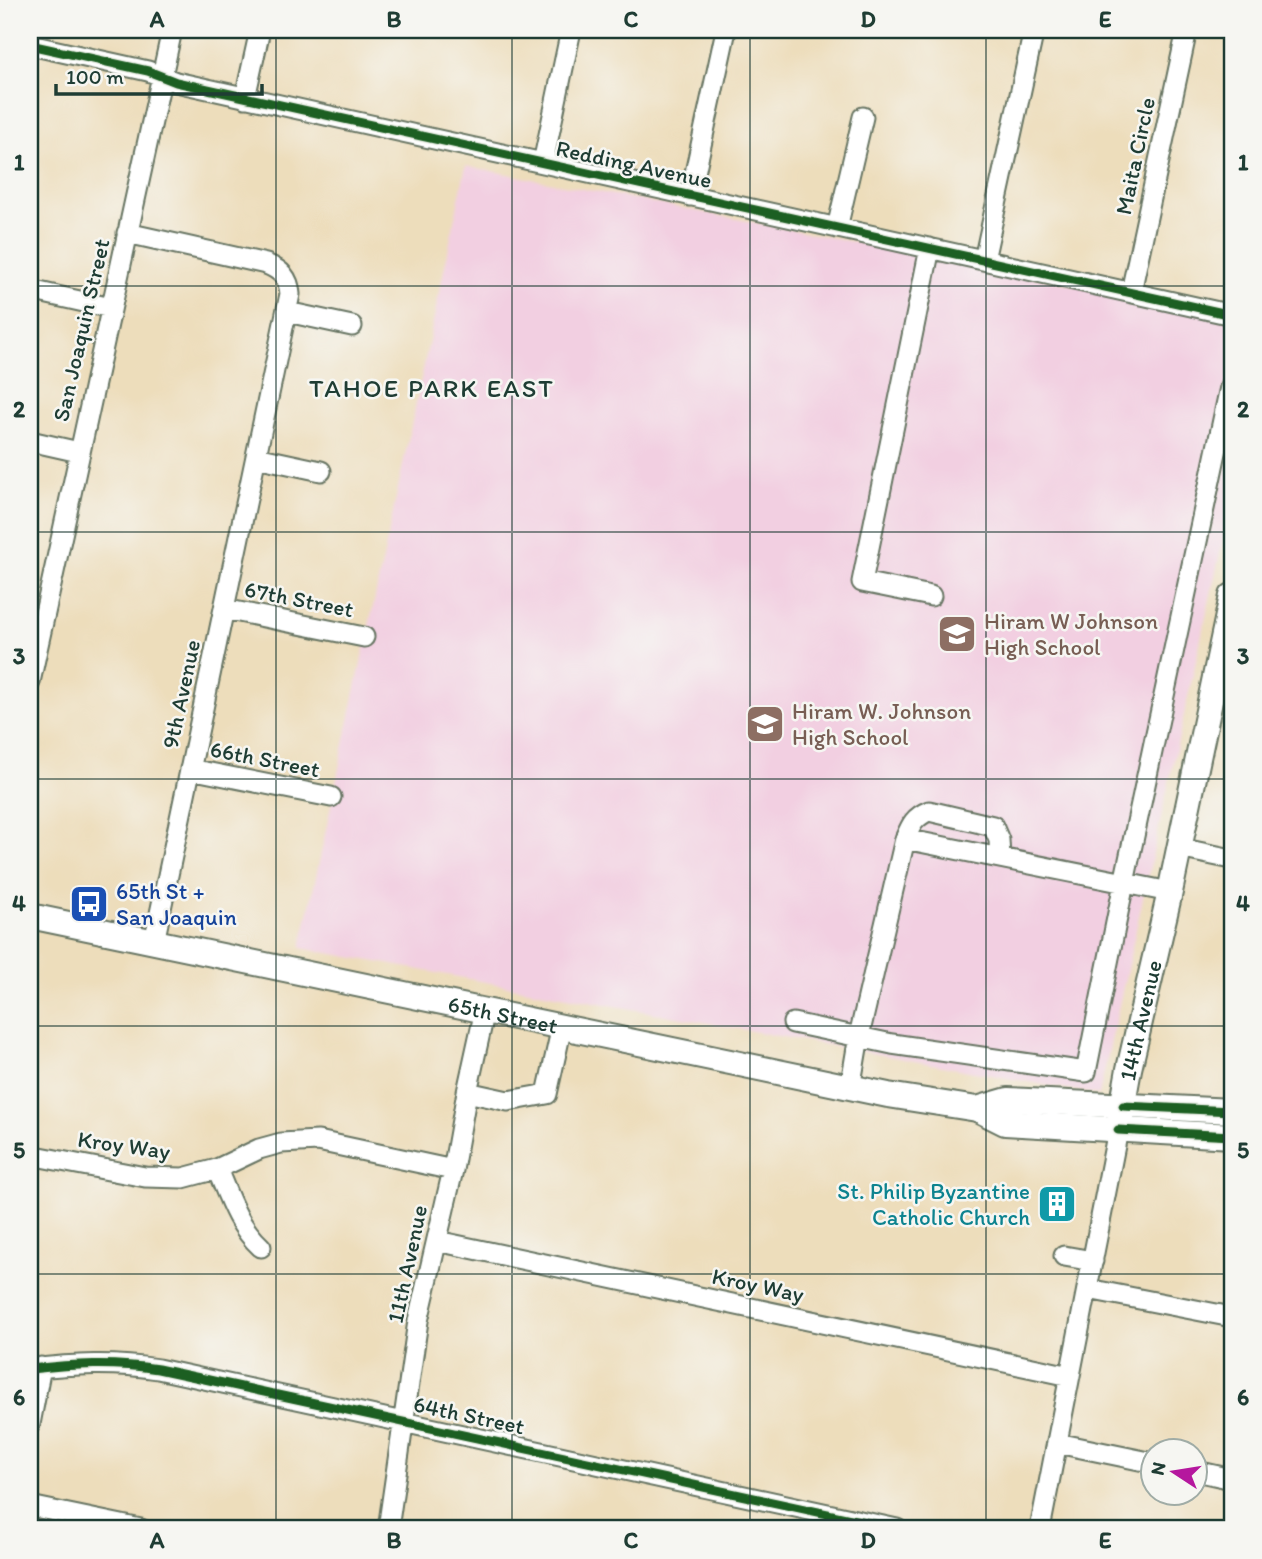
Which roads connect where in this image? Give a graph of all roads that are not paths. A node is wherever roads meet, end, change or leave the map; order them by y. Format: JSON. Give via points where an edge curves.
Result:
{"nodes":[{"id":1,"x":172,"y":30,"type":"edge"},
{"id":2,"x":260,"y":30,"type":"edge"},
{"id":3,"x":571,"y":30,"type":"edge"},
{"id":4,"x":726,"y":30,"type":"edge"},
{"id":5,"x":1034,"y":30,"type":"edge"},
{"id":6,"x":1187,"y":30,"type":"edge"},
{"id":7,"x":30,"y":45,"type":"edge"},
{"id":8,"x":162,"y":76,"type":"junction"},
{"id":9,"x":245,"y":98,"type":"junction"},
{"id":10,"x":863,"y":117,"type":"dead end"},
{"id":11,"x":543,"y":163,"type":"junction"},
{"id":12,"x":690,"y":196,"type":"junction"},
{"id":13,"x":838,"y":228,"type":"junction"},
{"id":14,"x":127,"y":233,"type":"junction"},
{"id":15,"x":930,"y":248,"type":"junction"},
{"id":16,"x":984,"y":260,"type":"junction"},
{"id":17,"x":30,"y":290,"type":"edge"},
{"id":18,"x":1131,"y":292,"type":"junction"},
{"id":19,"x":111,"y":308,"type":"junction"},
{"id":20,"x":287,"y":312,"type":"junction"},
{"id":21,"x":1232,"y":315,"type":"edge"},
{"id":22,"x":352,"y":326,"type":"dead end"},
{"id":23,"x":1232,"y":387,"type":"edge"},
{"id":24,"x":30,"y":441,"type":"edge"},
{"id":25,"x":79,"y":452,"type":"junction"},
{"id":26,"x":256,"y":457,"type":"junction"},
{"id":27,"x":321,"y":471,"type":"dead end"},
{"id":28,"x":931,"y":596,"type":"dead end"},
{"id":29,"x":1232,"y":596,"type":"edge"},
{"id":30,"x":224,"y":609,"type":"junction"},
{"id":31,"x":1230,"y":622,"type":"edge"},
{"id":32,"x":364,"y":637,"type":"dead end"},
{"id":33,"x":30,"y":682,"type":"edge"},
{"id":34,"x":190,"y":769,"type":"junction"},
{"id":35,"x":331,"y":797,"type":"dead end"},
{"id":36,"x":905,"y":839,"type":"junction"},
{"id":37,"x":1179,"y":848,"type":"junction"},
{"id":38,"x":1000,"y":858,"type":"junction"},
{"id":39,"x":1232,"y":859,"type":"edge"},
{"id":40,"x":1124,"y":883,"type":"junction"},
{"id":41,"x":1170,"y":892,"type":"junction"},
{"id":42,"x":30,"y":916,"type":"edge"},
{"id":43,"x":154,"y":942,"type":"junction"},
{"id":44,"x":485,"y":1010,"type":"junction"},
{"id":45,"x":793,"y":1023,"type":"dead end"},
{"id":46,"x":562,"y":1026,"type":"junction"},
{"id":47,"x":859,"y":1036,"type":"junction"},
{"id":48,"x":851,"y":1083,"type":"dead end"},
{"id":49,"x":467,"y":1092,"type":"junction"},
{"id":50,"x":977,"y":1110,"type":"junction"},
{"id":51,"x":1232,"y":1111,"type":"edge"},
{"id":52,"x":1121,"y":1118,"type":"junction"},
{"id":53,"x":1232,"y":1136,"type":"edge"},
{"id":54,"x":30,"y":1155,"type":"edge"},
{"id":55,"x":217,"y":1169,"type":"junction"},
{"id":56,"x":453,"y":1170,"type":"junction"},
{"id":57,"x":437,"y":1241,"type":"junction"},
{"id":58,"x":261,"y":1247,"type":"dead end"},
{"id":59,"x":1064,"y":1256,"type":"dead end"},
{"id":60,"x":1093,"y":1261,"type":"junction"},
{"id":61,"x":1088,"y":1289,"type":"junction"},
{"id":62,"x":1232,"y":1317,"type":"edge"},
{"id":63,"x":36,"y":1368,"type":"edge"},
{"id":64,"x":1070,"y":1376,"type":"junction"},
{"id":65,"x":404,"y":1421,"type":"junction"},
{"id":66,"x":30,"y":1424,"type":"edge"},
{"id":67,"x":1057,"y":1443,"type":"junction"},
{"id":68,"x":1140,"y":1460,"type":"edge"},
{"id":69,"x":1210,"y":1474,"type":"edge"},
{"id":70,"x":1232,"y":1479,"type":"edge"},
{"id":71,"x":30,"y":1506,"type":"edge"},
{"id":72,"x":141,"y":1529,"type":"edge"},
{"id":73,"x":388,"y":1529,"type":"edge"},
{"id":74,"x":897,"y":1529,"type":"edge"},
{"id":75,"x":1040,"y":1529,"type":"edge"}],
"edges":[{"from":1,"to":8,"type":"street","name":"San Joaquin Street"},
{"from":2,"to":9,"type":"street"},
{"from":3,"to":11,"type":"street"},
{"from":4,"to":12,"type":"street"},
{"from":5,"to":16,"type":"street"},
{"from":6,"to":18,"type":"street","name":"Maita Circle"},
{"from":7,"to":8,"type":"street","name":"Redding Avenue"},
{"from":8,"to":9,"type":"street","name":"Redding Avenue"},
{"from":8,"to":14,"type":"street","name":"San Joaquin Street"},
{"from":9,"to":11,"type":"street","name":"Redding Avenue"},
{"from":10,"to":13,"type":"street"},
{"from":11,"to":12,"type":"street","name":"Redding Avenue"},
{"from":12,"to":13,"type":"street","name":"Redding Avenue"},
{"from":13,"to":15,"type":"street","name":"Redding Avenue"},
{"from":14,"to":19,"type":"street","name":"San Joaquin Street"},
{"from":14,"to":20,"type":"street","name":"9th Avenue","via":[[278,269],[289,284]]},
{"from":15,"to":16,"type":"street","name":"Redding Avenue"},
{"from":15,"to":28,"type":"street","via":[[862,582]]},
{"from":16,"to":18,"type":"street","name":"Redding Avenue"},
{"from":17,"to":19,"type":"street"},
{"from":18,"to":21,"type":"street","name":"Redding Avenue"},
{"from":19,"to":25,"type":"street","name":"San Joaquin Street"},
{"from":20,"to":22,"type":"street"},
{"from":20,"to":26,"type":"street","name":"9th Avenue"},
{"from":23,"to":40,"type":"street"},
{"from":24,"to":25,"type":"street"},
{"from":25,"to":33,"type":"street","name":"San Joaquin Street"},
{"from":26,"to":27,"type":"street"},
{"from":26,"to":30,"type":"street","name":"9th Avenue"},
{"from":29,"to":31,"type":"main road","name":"14th Avenue"},
{"from":30,"to":32,"type":"street","name":"67th Street"},
{"from":30,"to":34,"type":"street","name":"9th Avenue"},
{"from":31,"to":37,"type":"main road","name":"14th Avenue"},
{"from":34,"to":35,"type":"street","name":"66th Street"},
{"from":34,"to":43,"type":"street","name":"9th Avenue"},
{"from":36,"to":38,"type":"street"},
{"from":36,"to":38,"type":"street","via":[[912,822],[929,811],[993,826]]},
{"from":36,"to":47,"type":"street"},
{"from":37,"to":39,"type":"street"},
{"from":37,"to":41,"type":"main road","name":"14th Avenue"},
{"from":38,"to":40,"type":"street"},
{"from":40,"to":41,"type":"street"},
{"from":40,"to":47,"type":"street","via":[[1086,1072]]},
{"from":41,"to":52,"type":"main road","name":"14th Avenue"},
{"from":42,"to":43,"type":"main road","name":"65th Street"},
{"from":43,"to":44,"type":"main road","name":"65th Street"},
{"from":44,"to":46,"type":"main road","name":"65th Street"},
{"from":44,"to":49,"type":"street","name":"11th Avenue"},
{"from":45,"to":47,"type":"street"},
{"from":46,"to":49,"type":"street","via":[[547,1094],[508,1101]]},
{"from":46,"to":50,"type":"main road","name":"65th Street"},
{"from":47,"to":48,"type":"street"},
{"from":49,"to":56,"type":"street","name":"11th Avenue"},
{"from":50,"to":52,"type":"main road","name":"65th Street","via":[[1008,1100]]},
{"from":50,"to":52,"type":"main road","name":"65th Street","via":[[1021,1133]]},
{"from":51,"to":52,"type":"main road"},
{"from":52,"to":53,"type":"main road"},
{"from":52,"to":60,"type":"street","name":"14th Avenue"},
{"from":54,"to":55,"type":"street","name":"Kroy Way","via":[[159,1179]]},
{"from":55,"to":56,"type":"street","name":"Kroy Way","via":[[259,1149],[300,1141],[332,1143]]},
{"from":55,"to":58,"type":"street","via":[[235,1213]]},
{"from":56,"to":57,"type":"street","name":"11th Avenue"},
{"from":57,"to":64,"type":"street","name":"Kroy Way"},
{"from":57,"to":65,"type":"street","name":"11th Avenue","via":[[418,1321]]},
{"from":59,"to":60,"type":"street"},
{"from":60,"to":61,"type":"street","name":"14th Avenue"},
{"from":61,"to":62,"type":"street"},
{"from":61,"to":64,"type":"street","name":"14th Avenue"},
{"from":63,"to":65,"type":"street","name":"64th Street","via":[[74,1363],[137,1366]]},
{"from":63,"to":66,"type":"street"},
{"from":64,"to":67,"type":"street","name":"14th Avenue"},
{"from":65,"to":73,"type":"street","name":"11th Avenue"},
{"from":65,"to":74,"type":"street","name":"64th Street"},
{"from":67,"to":68,"type":"street"},
{"from":67,"to":75,"type":"street","name":"14th Avenue"},
{"from":69,"to":70,"type":"street"},
{"from":71,"to":72,"type":"street"}]}
